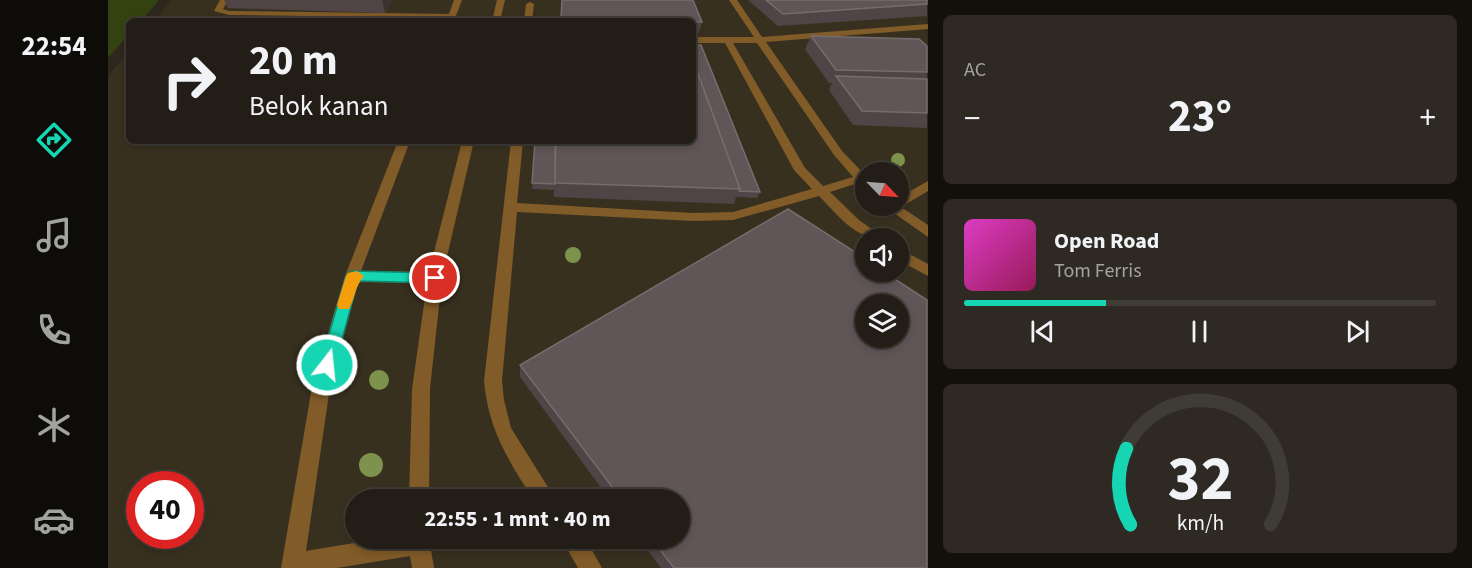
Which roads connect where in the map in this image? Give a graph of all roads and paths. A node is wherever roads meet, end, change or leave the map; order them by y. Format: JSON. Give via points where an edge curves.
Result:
{"nodes":[{"id":1,"x":224,"y":0,"type":"edge"},
{"id":2,"x":458,"y":0,"type":"edge"},
{"id":3,"x":501,"y":0,"type":"edge"},
{"id":4,"x":733,"y":0,"type":"edge"},
{"id":5,"x":530,"y":4,"type":"dead end"},
{"id":6,"x":445,"y":18,"type":"edge"},
{"id":7,"x":451,"y":18,"type":"edge"},
{"id":8,"x":497,"y":18,"type":"edge"},
{"id":9,"x":528,"y":18,"type":"edge"},
{"id":10,"x":927,"y":27,"type":"edge"},
{"id":11,"x":696,"y":40,"type":"edge"},
{"id":12,"x":760,"y":40,"type":"junction"},
{"id":13,"x":728,"y":41,"type":"junction"},
{"id":14,"x":403,"y":144,"type":"edge"},
{"id":15,"x":467,"y":144,"type":"edge"},
{"id":16,"x":517,"y":144,"type":"edge"},
{"id":17,"x":855,"y":174,"type":"edge"},
{"id":18,"x":855,"y":183,"type":"edge"},
{"id":19,"x":927,"y":185,"type":"edge"},
{"id":20,"x":819,"y":191,"type":"junction"},
{"id":21,"x":909,"y":196,"type":"edge"},
{"id":22,"x":510,"y":207,"type":"junction"},
{"id":23,"x":907,"y":216,"type":"edge"},
{"id":24,"x":862,"y":228,"type":"edge"},
{"id":25,"x":927,"y":232,"type":"edge"},
{"id":26,"x":909,"y":260,"type":"edge"},
{"id":27,"x":927,"y":271,"type":"edge"},
{"id":28,"x":352,"y":276,"type":"junction"},
{"id":29,"x":435,"y":278,"type":"junction"},
{"id":30,"x":419,"y":489,"type":"edge"},
{"id":31,"x":539,"y":489,"type":"edge"},
{"id":32,"x":378,"y":549,"type":"edge"},
{"id":33,"x":419,"y":549,"type":"edge"},
{"id":34,"x":579,"y":549,"type":"edge"},
{"id":35,"x":292,"y":566,"type":"edge"},
{"id":36,"x":423,"y":568,"type":"edge"},
{"id":37,"x":591,"y":568,"type":"edge"}],
"edges":[{"from":1,"to":6,"type":"street","via":[[218,11],[229,13],[404,11]]},
{"from":2,"to":7,"type":"street"},
{"from":3,"to":8,"type":"street"},
{"from":4,"to":12,"type":"street"},
{"from":5,"to":9,"type":"street"},
{"from":10,"to":12,"type":"street"},
{"from":11,"to":13,"type":"street"},
{"from":12,"to":13,"type":"street"},
{"from":12,"to":17,"type":"street"},
{"from":13,"to":20,"type":"street","via":[[789,153]]},
{"from":14,"to":28,"type":"street"},
{"from":15,"to":29,"type":"street"},
{"from":16,"to":22,"type":"street"},
{"from":18,"to":20,"type":"street"},
{"from":19,"to":21,"type":"street"},
{"from":20,"to":22,"type":"street","via":[[734,216]]},
{"from":20,"to":24,"type":"street"},
{"from":22,"to":31,"type":"street","via":[[494,404],[500,427]]},
{"from":23,"to":25,"type":"street"},
{"from":26,"to":27,"type":"street"},
{"from":28,"to":29,"type":"street"},
{"from":28,"to":35,"type":"street","via":[[321,387]]},
{"from":29,"to":30,"type":"street","via":[[421,389]]},
{"from":32,"to":35,"type":"street"},
{"from":33,"to":36,"type":"street"},
{"from":34,"to":37,"type":"street"}]}
